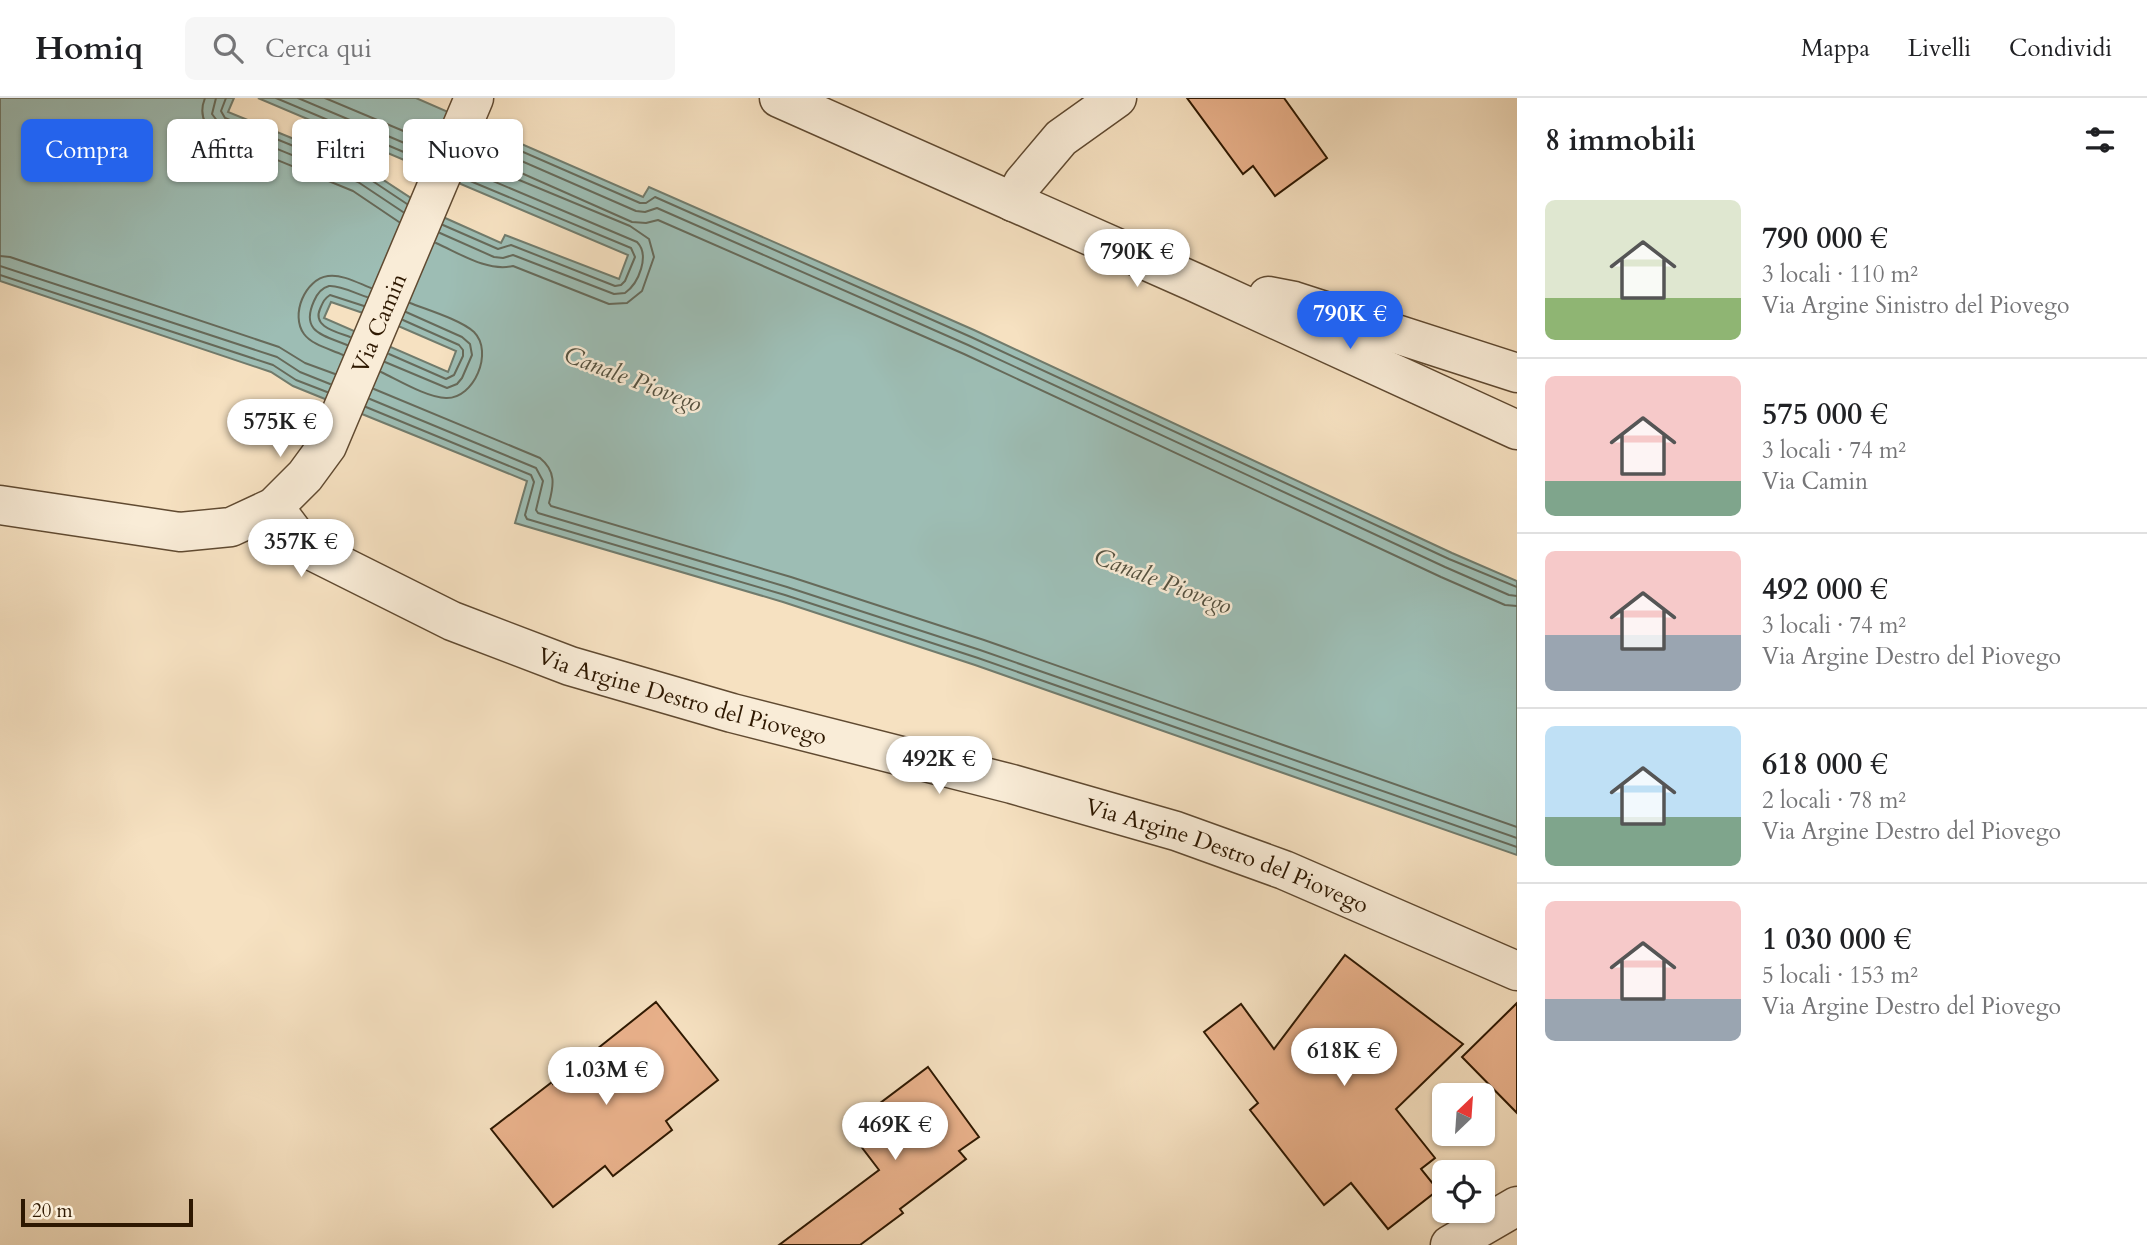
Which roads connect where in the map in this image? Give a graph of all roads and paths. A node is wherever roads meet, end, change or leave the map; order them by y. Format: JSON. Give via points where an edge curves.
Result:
{"nodes":[{"id":1,"x":474,"y":98,"type":"edge"},
{"id":2,"x":779,"y":98,"type":"edge"},
{"id":3,"x":1117,"y":98,"type":"edge"},
{"id":4,"x":1013,"y":202,"type":"junction"},
{"id":5,"x":1194,"y":282,"type":"junction"},
{"id":6,"x":1517,"y":373,"type":"edge"},
{"id":7,"x":1517,"y":430,"type":"edge"},
{"id":8,"x":0,"y":506,"type":"edge"},
{"id":9,"x":274,"y":507,"type":"junction"},
{"id":10,"x":1517,"y":971,"type":"edge"},
{"id":11,"x":1517,"y":1206,"type":"edge"},
{"id":12,"x":1450,"y":1245,"type":"edge"}],
"edges":[{"from":1,"to":9,"type":"street","name":"Via Camin","via":[[327,446]]},
{"from":2,"to":4,"type":"street"},
{"from":3,"to":4,"type":"street","via":[[1061,138]]},
{"from":4,"to":5,"type":"street"},
{"from":5,"to":6,"type":"street","via":[[1294,301]]},
{"from":5,"to":7,"type":"street"},
{"from":8,"to":9,"type":"street","name":"Via Camin","via":[[180,532],[231,527]]},
{"from":9,"to":10,"type":"street","name":"Via Argine Destro del Piovego","via":[[304,547],[452,621],[570,666],[1176,831],[1284,870]]},
{"from":11,"to":12,"type":"street"}]}
